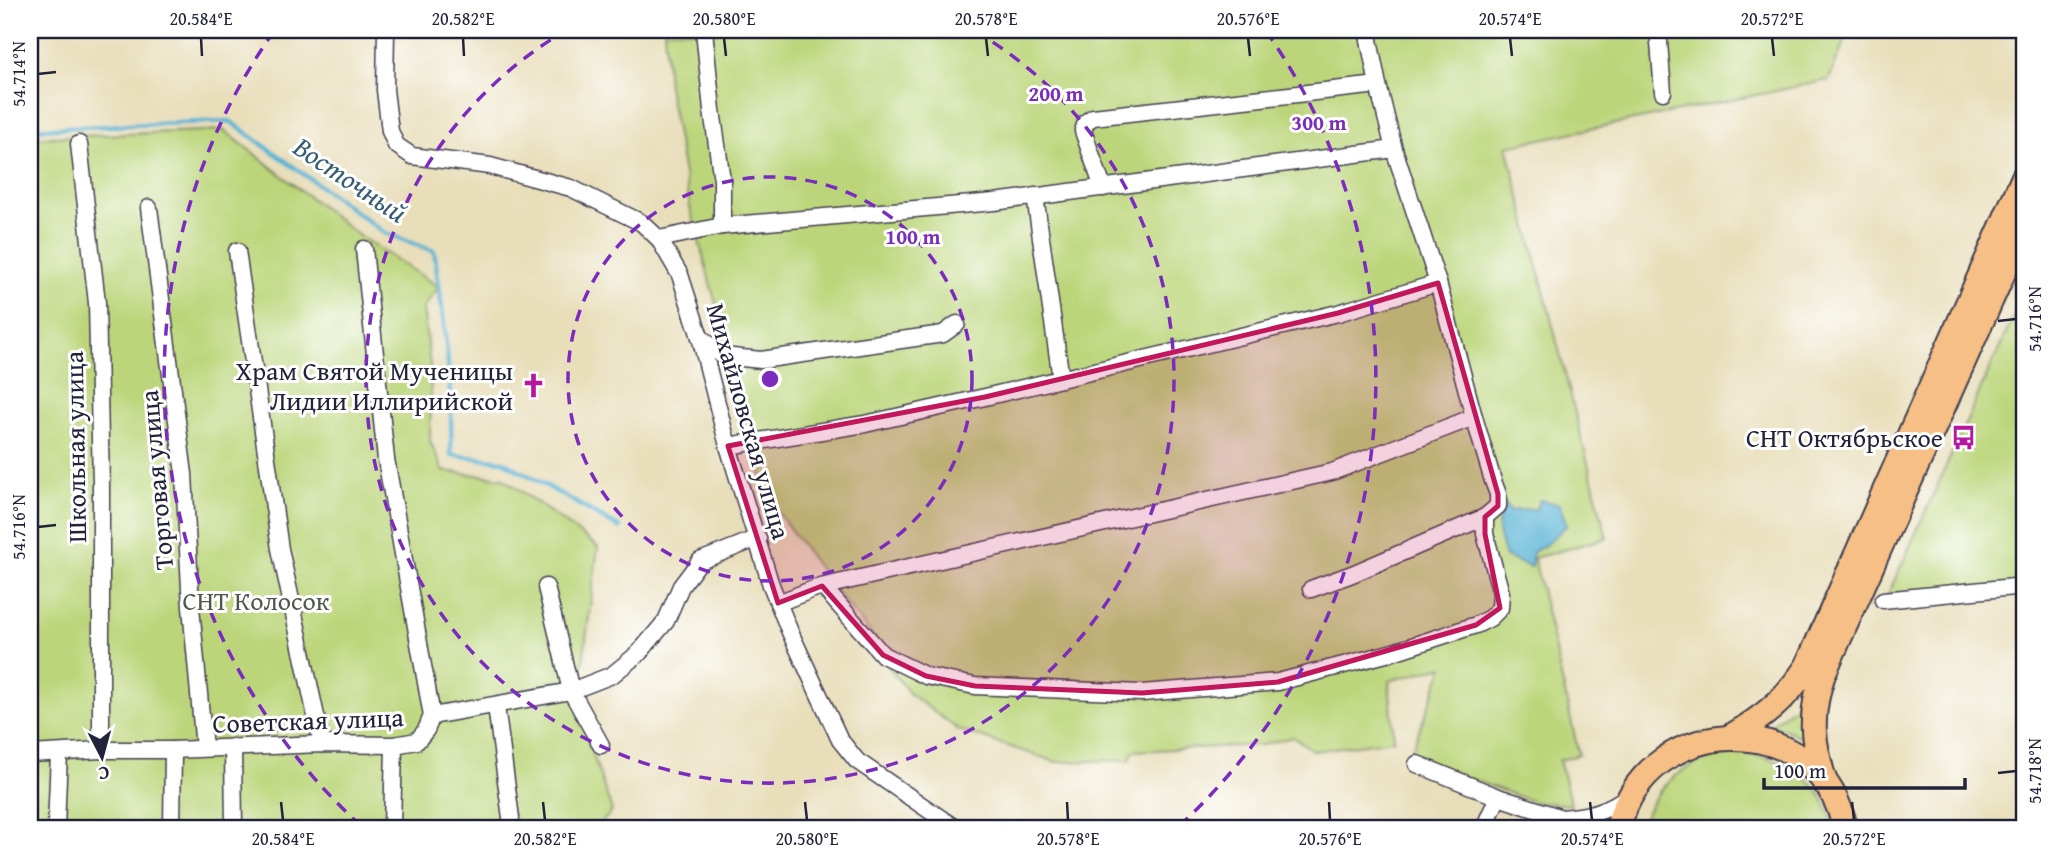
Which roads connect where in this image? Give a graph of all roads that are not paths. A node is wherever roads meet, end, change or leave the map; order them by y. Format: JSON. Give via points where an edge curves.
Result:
{"nodes":[{"id":1,"x":386,"y":30,"type":"edge"},
{"id":2,"x":704,"y":30,"type":"edge"},
{"id":3,"x":1367,"y":30,"type":"edge"},
{"id":4,"x":1658,"y":30,"type":"edge"},
{"id":5,"x":1378,"y":85,"type":"junction"},
{"id":6,"x":1663,"y":92,"type":"dead end"},
{"id":7,"x":79,"y":144,"type":"dead end"},
{"id":8,"x":1394,"y":149,"type":"junction"},
{"id":9,"x":2024,"y":177,"type":"edge"},
{"id":10,"x":1103,"y":188,"type":"junction"},
{"id":11,"x":1035,"y":196,"type":"junction"},
{"id":12,"x":149,"y":208,"type":"dead end"},
{"id":13,"x":722,"y":226,"type":"junction"},
{"id":14,"x":2024,"y":226,"type":"edge"},
{"id":15,"x":659,"y":239,"type":"junction"},
{"id":16,"x":364,"y":249,"type":"dead end"},
{"id":17,"x":237,"y":251,"type":"dead end"},
{"id":18,"x":1438,"y":283,"type":"junction"},
{"id":19,"x":957,"y":324,"type":"dead end"},
{"id":20,"x":701,"y":337,"type":"junction"},
{"id":21,"x":1061,"y":379,"type":"junction"},
{"id":22,"x":1474,"y":417,"type":"junction"},
{"id":23,"x":728,"y":446,"type":"junction"},
{"id":24,"x":1485,"y":517,"type":"junction"},
{"id":25,"x":758,"y":538,"type":"junction"},
{"id":26,"x":546,"y":586,"type":"dead end"},
{"id":27,"x":2024,"y":586,"type":"edge"},
{"id":28,"x":823,"y":587,"type":"junction"},
{"id":29,"x":1311,"y":589,"type":"dead end"},
{"id":30,"x":1883,"y":600,"type":"dead end"},
{"id":31,"x":779,"y":603,"type":"junction"},
{"id":32,"x":571,"y":691,"type":"junction"},
{"id":33,"x":496,"y":706,"type":"junction"},
{"id":34,"x":432,"y":716,"type":"junction"},
{"id":35,"x":1730,"y":737,"type":"junction"},
{"id":36,"x":322,"y":744,"type":"junction"},
{"id":37,"x":601,"y":744,"type":"dead end"},
{"id":38,"x":394,"y":745,"type":"junction"},
{"id":39,"x":233,"y":747,"type":"junction"},
{"id":40,"x":204,"y":748,"type":"junction"},
{"id":41,"x":101,"y":750,"type":"junction"},
{"id":42,"x":173,"y":750,"type":"junction"},
{"id":43,"x":59,"y":753,"type":"junction"},
{"id":44,"x":30,"y":754,"type":"edge"},
{"id":45,"x":1417,"y":764,"type":"dead end"},
{"id":46,"x":1825,"y":783,"type":"junction"},
{"id":47,"x":1633,"y":792,"type":"junction"},
{"id":48,"x":1498,"y":797,"type":"junction"},
{"id":49,"x":511,"y":818,"type":"dead end"},
{"id":50,"x":1562,"y":818,"type":"junction"},
{"id":51,"x":56,"y":828,"type":"edge"},
{"id":52,"x":172,"y":828,"type":"edge"},
{"id":53,"x":234,"y":828,"type":"edge"},
{"id":54,"x":392,"y":828,"type":"edge"},
{"id":55,"x":955,"y":828,"type":"edge"},
{"id":56,"x":1484,"y":828,"type":"edge"},
{"id":57,"x":1579,"y":828,"type":"edge"},
{"id":58,"x":1618,"y":828,"type":"edge"},
{"id":59,"x":1845,"y":828,"type":"edge"}],
"edges":[{"from":1,"to":15,"type":"street","via":[[385,90],[396,145],[412,156],[490,166],[571,188],[642,223]]},
{"from":2,"to":13,"type":"street","via":[[722,180]]},
{"from":3,"to":5,"type":"street"},
{"from":4,"to":6,"type":"street"},
{"from":5,"to":8,"type":"street"},
{"from":5,"to":10,"type":"street","via":[[1093,117],[1083,131]]},
{"from":7,"to":41,"type":"street","name":"Школьная улица","via":[[97,303]]},
{"from":8,"to":10,"type":"street"},
{"from":8,"to":18,"type":"street"},
{"from":9,"to":35,"type":"main road","via":[[1807,667],[1781,702]]},
{"from":10,"to":11,"type":"street"},
{"from":11,"to":13,"type":"street"},
{"from":11,"to":21,"type":"street"},
{"from":12,"to":40,"type":"street","name":"Торговая улица","via":[[184,474]]},
{"from":13,"to":15,"type":"street"},
{"from":14,"to":46,"type":"main road","via":[[1824,674],[1813,717]]},
{"from":15,"to":20,"type":"street","name":"Михайловская улица","via":[[680,275]]},
{"from":16,"to":34,"type":"street","via":[[386,458]]},
{"from":17,"to":36,"type":"street","via":[[281,549]]},
{"from":18,"to":21,"type":"street","via":[[1338,313]]},
{"from":18,"to":22,"type":"street"},
{"from":19,"to":20,"type":"street","via":[[943,334],[761,360],[723,356]]},
{"from":20,"to":23,"type":"street","name":"Михайловская улица"},
{"from":21,"to":23,"type":"street","via":[[865,424]]},
{"from":22,"to":24,"type":"street","via":[[1498,494],[1498,506]]},
{"from":22,"to":28,"type":"street","via":[[1332,472]]},
{"from":23,"to":25,"type":"street","name":"Михайловская улица"},
{"from":24,"to":28,"type":"street","via":[[1485,534],[1501,593],[1500,608],[1490,618],[1390,653],[1278,682],[1142,693],[975,687],[926,676],[883,655]]},
{"from":24,"to":29,"type":"street"},
{"from":25,"to":31,"type":"street","name":"Михайловская улица"},
{"from":25,"to":32,"type":"street","name":"Советская улица","via":[[700,561],[681,586],[666,621],[639,653],[612,675]]},
{"from":26,"to":32,"type":"street"},
{"from":27,"to":30,"type":"street"},
{"from":28,"to":31,"type":"street"},
{"from":31,"to":55,"type":"street","name":"Михайловская улица","via":[[840,740],[858,761]]},
{"from":32,"to":33,"type":"street","name":"Советская улица"},
{"from":32,"to":37,"type":"street"},
{"from":33,"to":34,"type":"street","name":"Советская улица"},
{"from":33,"to":49,"type":"street"},
{"from":34,"to":38,"type":"street","name":"Советская улица","via":[[417,741]]},
{"from":35,"to":46,"type":"main road","via":[[1780,747],[1805,762]]},
{"from":35,"to":47,"type":"main road","via":[[1701,741],[1674,752],[1651,769]]},
{"from":36,"to":38,"type":"street","name":"Советская улица"},
{"from":36,"to":39,"type":"street","name":"Советская улица"},
{"from":38,"to":54,"type":"street"},
{"from":39,"to":40,"type":"street","name":"Советская улица"},
{"from":39,"to":53,"type":"street"},
{"from":40,"to":42,"type":"street","name":"Советская улица"},
{"from":41,"to":42,"type":"street","name":"Советская улица"},
{"from":41,"to":43,"type":"street","name":"Советская улица"},
{"from":42,"to":52,"type":"street"},
{"from":43,"to":44,"type":"street","name":"Советская улица"},
{"from":43,"to":51,"type":"street"},
{"from":45,"to":48,"type":"street"},
{"from":46,"to":59,"type":"main road"},
{"from":47,"to":50,"type":"street","via":[[1597,813]]},
{"from":47,"to":58,"type":"main road"},
{"from":48,"to":50,"type":"street"},
{"from":48,"to":56,"type":"street"},
{"from":50,"to":57,"type":"street"}]}
